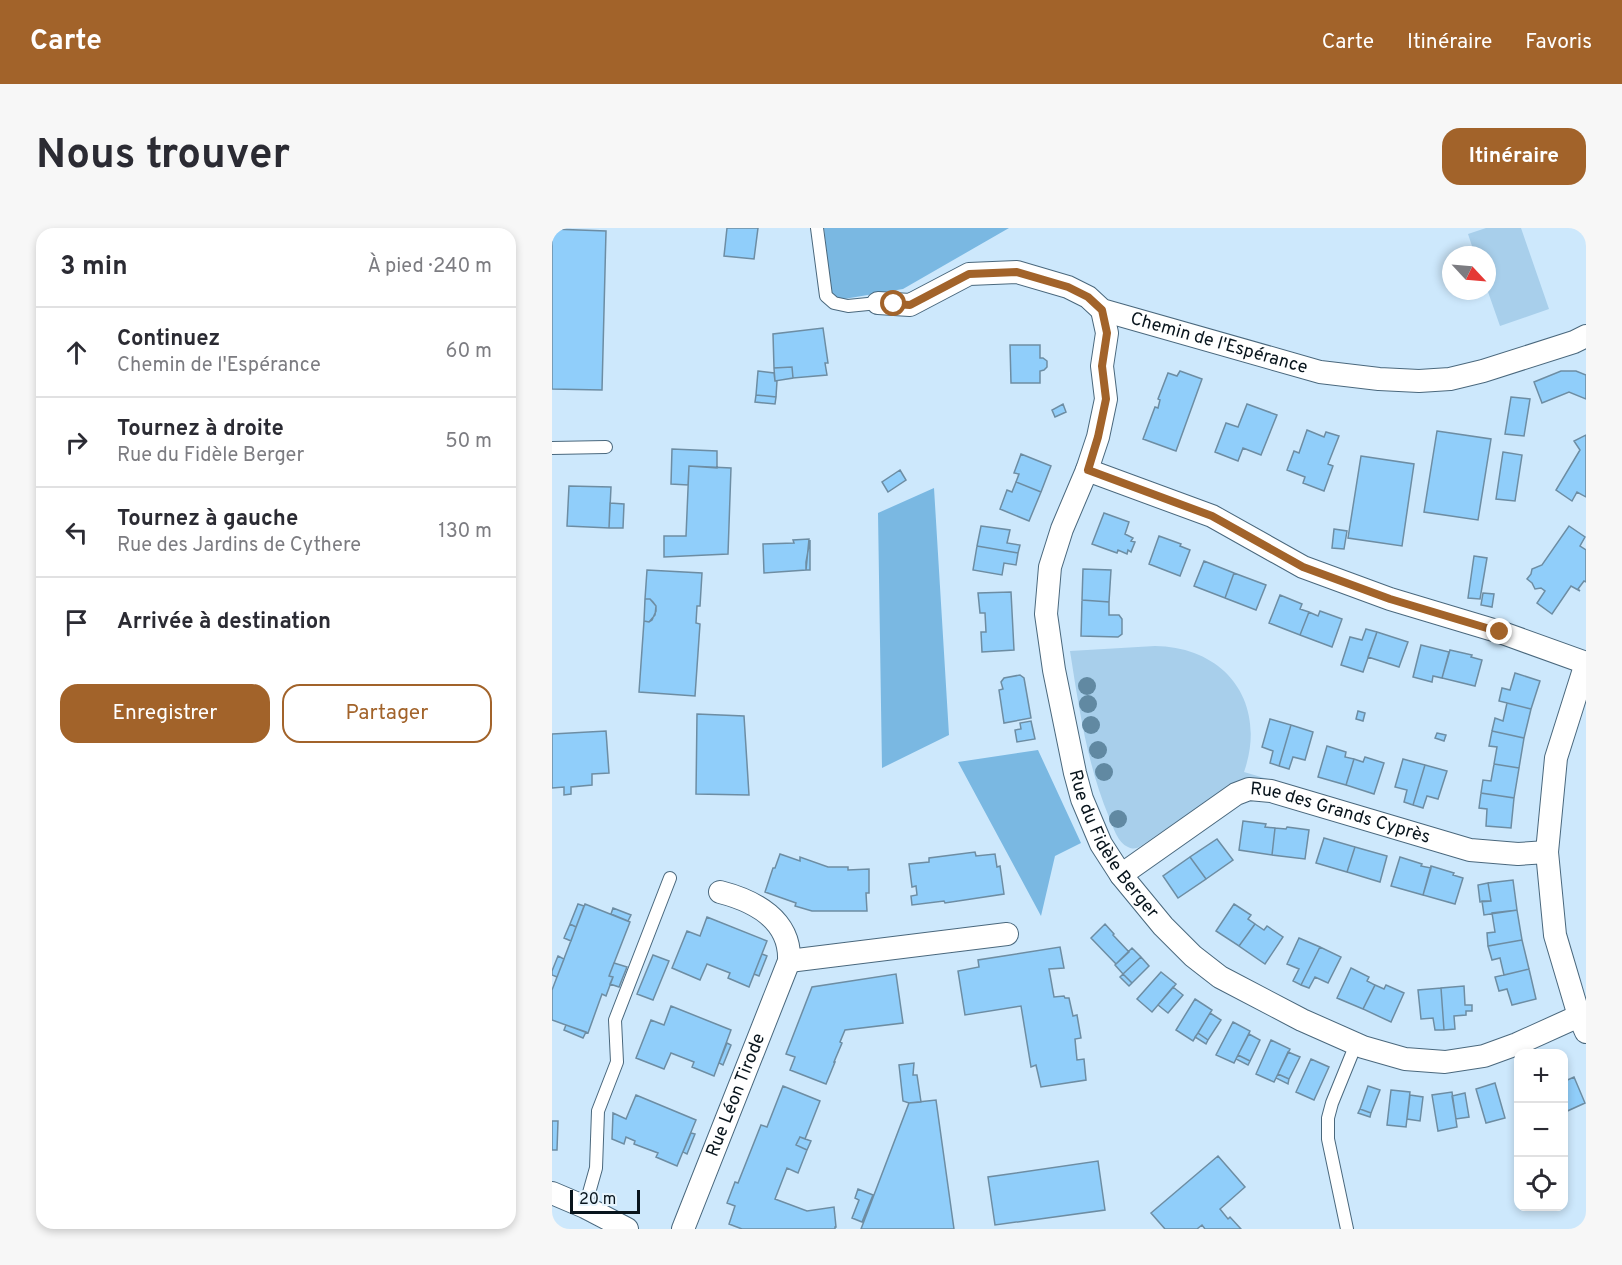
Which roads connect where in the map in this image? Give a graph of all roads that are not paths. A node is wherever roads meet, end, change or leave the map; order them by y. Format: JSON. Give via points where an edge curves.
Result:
{"nodes":[{"id":1,"x":817,"y":228,"type":"edge"},
{"id":2,"x":878,"y":303,"type":"joint"},
{"id":3,"x":1102,"y":310,"type":"junction"},
{"id":4,"x":1586,"y":336,"type":"edge"},
{"id":5,"x":606,"y":447,"type":"dead end"},
{"id":6,"x":552,"y":448,"type":"edge"},
{"id":7,"x":1088,"y":470,"type":"junction"},
{"id":8,"x":1586,"y":663,"type":"edge"},
{"id":9,"x":1547,"y":852,"type":"junction"},
{"id":10,"x":1121,"y":875,"type":"junction"},
{"id":11,"x":670,"y":878,"type":"dead end"},
{"id":12,"x":720,"y":892,"type":"dead end"},
{"id":13,"x":1008,"y":934,"type":"dead end"},
{"id":14,"x":789,"y":961,"type":"junction"},
{"id":15,"x":1582,"y":1024,"type":"edge"},
{"id":16,"x":1356,"y":1044,"type":"junction"},
{"id":17,"x":552,"y":1193,"type":"edge"},
{"id":18,"x":585,"y":1207,"type":"junction"},
{"id":19,"x":627,"y":1229,"type":"edge"},
{"id":20,"x":683,"y":1229,"type":"edge"},
{"id":21,"x":1347,"y":1229,"type":"edge"}],
"edges":[{"from":1,"to":2,"type":"lane","name":"Chemin de l'Espérance","via":[[826,296],[834,303],[848,306]]},
{"from":2,"to":3,"type":"street","name":"Chemin de l'Espérance","via":[[910,305],[969,274],[1017,272],[1068,287]]},
{"from":3,"to":4,"type":"street","name":"Chemin de l'Espérance","via":[[1320,372],[1399,380],[1450,378],[1482,371]]},
{"from":3,"to":7,"type":"street","name":"Rue du Fidèle Berger","via":[[1107,333],[1102,366],[1106,399]]},
{"from":5,"to":6,"type":"lane"},
{"from":7,"to":8,"type":"street","via":[[1212,516],[1303,567]]},
{"from":7,"to":10,"type":"street","name":"Rue du Fidèle Berger","via":[[1050,567],[1046,614],[1056,682],[1082,800],[1101,844]]},
{"from":8,"to":9,"type":"street","via":[[1556,758]]},
{"from":9,"to":10,"type":"street","name":"Rue des Grands Cyprès","via":[[1470,850],[1271,791],[1249,789],[1236,794]]},
{"from":9,"to":15,"type":"street","via":[[1555,935]]},
{"from":10,"to":16,"type":"street","name":"Rue du Fidèle Berger","via":[[1162,926],[1220,978]]},
{"from":11,"to":18,"type":"lane","via":[[615,1020],[617,1062],[598,1111],[596,1168]]},
{"from":12,"to":14,"type":"street","via":[[741,897],[771,916],[790,950]]},
{"from":13,"to":14,"type":"street"},
{"from":14,"to":20,"type":"street","name":"Rue Léon Tirode"},
{"from":15,"to":16,"type":"street","name":"Rue du Fidèle Berger","via":[[1484,1056],[1445,1062],[1405,1059]]},
{"from":16,"to":21,"type":"lane","via":[[1328,1118],[1328,1139]]},
{"from":17,"to":18,"type":"street"},
{"from":18,"to":19,"type":"street"}]}
